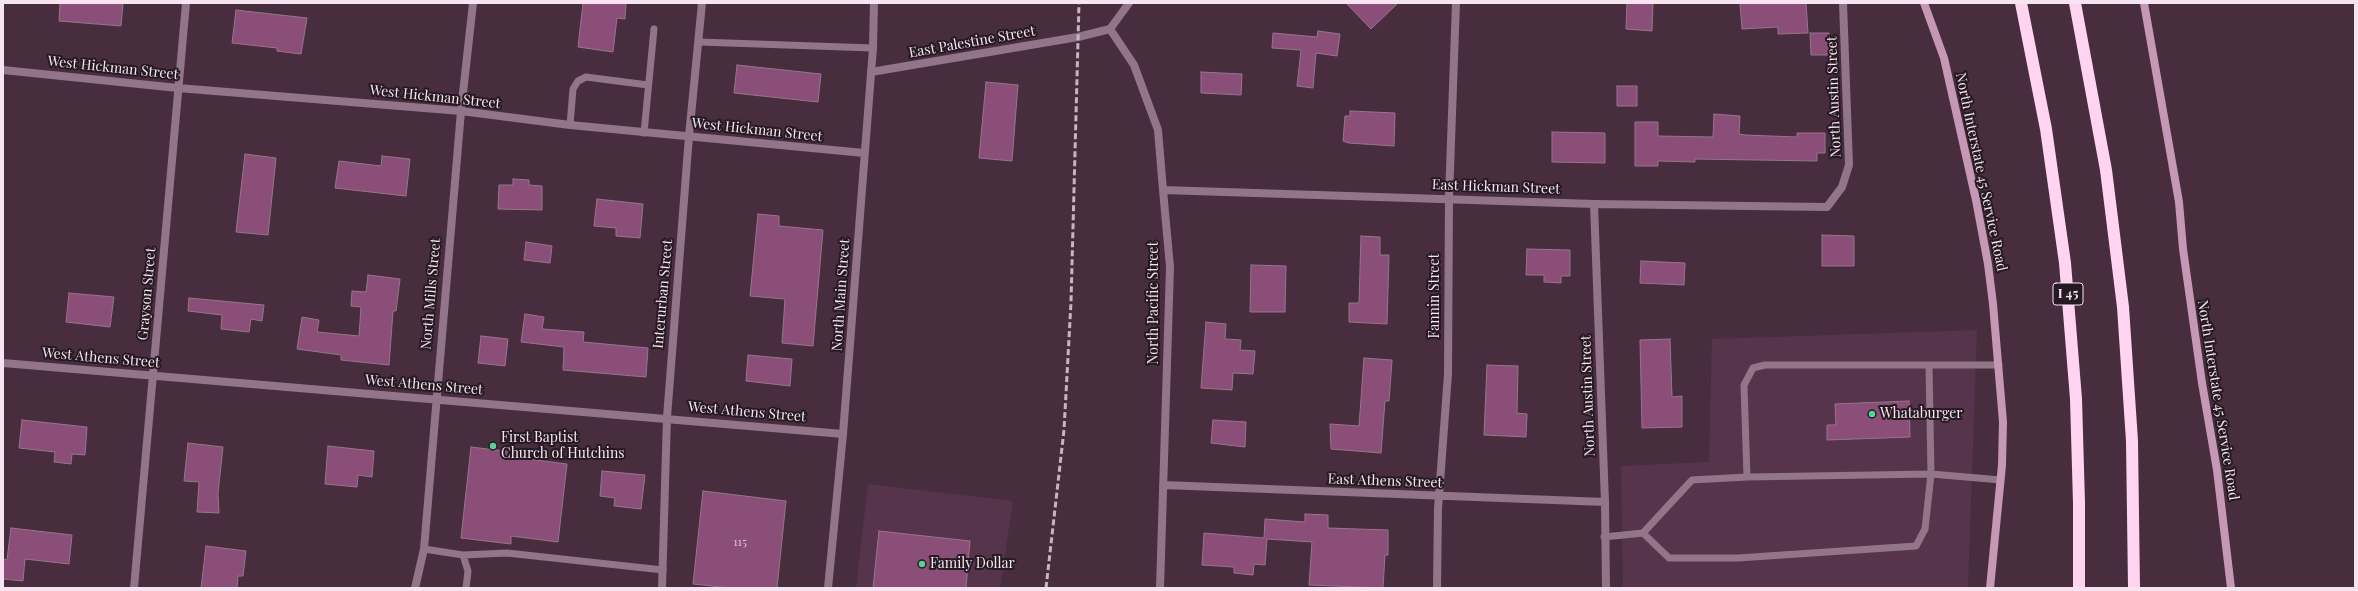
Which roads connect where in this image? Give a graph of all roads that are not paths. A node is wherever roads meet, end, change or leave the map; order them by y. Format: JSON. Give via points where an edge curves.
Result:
{"nodes":[{"id":1,"x":186,"y":3,"type":"edge"},
{"id":2,"x":473,"y":3,"type":"edge"},
{"id":3,"x":702,"y":3,"type":"edge"},
{"id":4,"x":874,"y":3,"type":"edge"},
{"id":5,"x":1129,"y":3,"type":"edge"},
{"id":6,"x":1456,"y":3,"type":"edge"},
{"id":7,"x":1843,"y":3,"type":"edge"},
{"id":8,"x":1924,"y":3,"type":"edge"},
{"id":9,"x":2021,"y":3,"type":"edge"},
{"id":10,"x":2075,"y":3,"type":"edge"},
{"id":11,"x":2144,"y":3,"type":"edge"},
{"id":12,"x":654,"y":29,"type":"dead end"},
{"id":13,"x":1110,"y":30,"type":"junction"},
{"id":14,"x":699,"y":42,"type":"junction"},
{"id":15,"x":873,"y":48,"type":"junction"},
{"id":16,"x":3,"y":70,"type":"edge"},
{"id":17,"x":871,"y":72,"type":"junction"},
{"id":18,"x":648,"y":85,"type":"junction"},
{"id":19,"x":178,"y":88,"type":"junction"},
{"id":20,"x":461,"y":111,"type":"junction"},
{"id":21,"x":570,"y":125,"type":"junction"},
{"id":22,"x":644,"y":133,"type":"junction"},
{"id":23,"x":689,"y":136,"type":"junction"},
{"id":24,"x":864,"y":153,"type":"junction"},
{"id":25,"x":1163,"y":190,"type":"junction"},
{"id":26,"x":1449,"y":198,"type":"junction"},
{"id":27,"x":1594,"y":204,"type":"junction"},
{"id":28,"x":1827,"y":207,"type":"joint"},
{"id":29,"x":3,"y":362,"type":"edge"},
{"id":30,"x":1929,"y":365,"type":"junction"},
{"id":31,"x":2000,"y":365,"type":"junction"},
{"id":32,"x":154,"y":375,"type":"junction"},
{"id":33,"x":435,"y":400,"type":"junction"},
{"id":34,"x":666,"y":417,"type":"junction"},
{"id":35,"x":843,"y":434,"type":"junction"},
{"id":36,"x":1931,"y":474,"type":"junction"},
{"id":37,"x":1747,"y":478,"type":"junction"},
{"id":38,"x":2001,"y":480,"type":"junction"},
{"id":39,"x":1163,"y":485,"type":"junction"},
{"id":40,"x":1439,"y":496,"type":"junction"},
{"id":41,"x":1605,"y":502,"type":"junction"},
{"id":42,"x":1643,"y":533,"type":"junction"},
{"id":43,"x":1604,"y":537,"type":"junction"},
{"id":44,"x":424,"y":549,"type":"junction"},
{"id":45,"x":463,"y":555,"type":"junction"},
{"id":46,"x":663,"y":570,"type":"junction"},
{"id":47,"x":134,"y":588,"type":"edge"},
{"id":48,"x":415,"y":588,"type":"edge"},
{"id":49,"x":466,"y":588,"type":"edge"},
{"id":50,"x":662,"y":588,"type":"edge"},
{"id":51,"x":828,"y":588,"type":"edge"},
{"id":52,"x":1160,"y":588,"type":"edge"},
{"id":53,"x":1437,"y":588,"type":"edge"},
{"id":54,"x":1606,"y":588,"type":"edge"},
{"id":55,"x":1990,"y":588,"type":"edge"},
{"id":56,"x":2079,"y":588,"type":"edge"},
{"id":57,"x":2134,"y":588,"type":"edge"},
{"id":58,"x":2231,"y":588,"type":"edge"}],
"edges":[{"from":1,"to":19,"type":"street","name":"Grayson Street"},
{"from":2,"to":20,"type":"street","name":"North Mills Street"},
{"from":3,"to":14,"type":"street","name":"Interurban Street"},
{"from":4,"to":15,"type":"street","name":"North Main Street"},
{"from":5,"to":13,"type":"street"},
{"from":6,"to":26,"type":"street","name":"Fannin Street"},
{"from":7,"to":28,"type":"street","name":"North Austin Street","via":[[1849,165],[1842,187]]},
{"from":8,"to":31,"type":"main road","name":"North Interstate 45 Service Road","via":[[1944,58],[1976,200],[1988,264]]},
{"from":9,"to":56,"type":"highway","number":"I 45","via":[[2046,130],[2065,263],[2076,398]]},
{"from":10,"to":57,"type":"highway","via":[[2105,163],[2123,307],[2133,448]]},
{"from":11,"to":58,"type":"main road","name":"North Interstate 45 Service Road","via":[[2179,202],[2183,249],[2217,470]]},
{"from":12,"to":18,"type":"lane"},
{"from":13,"to":17,"type":"street","name":"East Palestine Street"},
{"from":13,"to":25,"type":"street","name":"North Pacific Street","via":[[1134,65],[1158,130]]},
{"from":14,"to":15,"type":"lane"},
{"from":14,"to":23,"type":"street","name":"Interurban Street"},
{"from":15,"to":17,"type":"street","name":"North Main Street"},
{"from":16,"to":19,"type":"street","name":"West Hickman Street"},
{"from":17,"to":24,"type":"street","name":"North Main Street"},
{"from":18,"to":21,"type":"lane","via":[[586,77],[578,81],[573,89]]},
{"from":18,"to":22,"type":"lane"},
{"from":19,"to":20,"type":"street","name":"West Hickman Street"},
{"from":19,"to":32,"type":"street","name":"Grayson Street"},
{"from":20,"to":21,"type":"street","name":"West Hickman Street"},
{"from":20,"to":33,"type":"street","name":"North Mills Street"},
{"from":21,"to":22,"type":"street","name":"West Hickman Street"},
{"from":22,"to":23,"type":"street","name":"West Hickman Street"},
{"from":23,"to":24,"type":"street","name":"West Hickman Street"},
{"from":23,"to":34,"type":"street","name":"Interurban Street"},
{"from":24,"to":35,"type":"street","name":"North Main Street"},
{"from":25,"to":26,"type":"street","name":"East Hickman Street"},
{"from":25,"to":39,"type":"street","name":"North Pacific Street","via":[[1170,267]]},
{"from":26,"to":27,"type":"street","name":"East Hickman Street"},
{"from":26,"to":40,"type":"street","name":"Fannin Street","via":[[1448,374]]},
{"from":27,"to":28,"type":"street","name":"East Hickman Street"},
{"from":27,"to":41,"type":"street","name":"North Austin Street"},
{"from":29,"to":32,"type":"street","name":"West Athens Street"},
{"from":30,"to":31,"type":"lane"},
{"from":30,"to":36,"type":"lane"},
{"from":30,"to":37,"type":"lane","via":[[1765,365],[1754,368],[1744,385]]},
{"from":31,"to":38,"type":"main road","name":"North Interstate 45 Service Road","via":[[2003,422]]},
{"from":32,"to":33,"type":"street","name":"West Athens Street"},
{"from":32,"to":47,"type":"street","name":"Grayson Street"},
{"from":33,"to":34,"type":"street","name":"West Athens Street"},
{"from":33,"to":44,"type":"street","name":"North Mills Street"},
{"from":34,"to":35,"type":"street","name":"West Athens Street"},
{"from":34,"to":46,"type":"street","name":"Interurban Street"},
{"from":35,"to":51,"type":"street","name":"North Main Street"},
{"from":36,"to":37,"type":"lane"},
{"from":36,"to":38,"type":"lane"},
{"from":36,"to":42,"type":"lane","via":[[1925,529],[1916,546],[1738,558],[1669,558]]},
{"from":37,"to":42,"type":"lane","via":[[1692,480]]},
{"from":38,"to":55,"type":"main road","name":"North Interstate 45 Service Road"},
{"from":39,"to":40,"type":"street","name":"East Athens Street"},
{"from":39,"to":52,"type":"street","name":"North Pacific Street"},
{"from":40,"to":41,"type":"street","name":"East Athens Street"},
{"from":40,"to":53,"type":"street","name":"Fannin Street"},
{"from":41,"to":43,"type":"street","name":"North Austin Street"},
{"from":42,"to":43,"type":"lane"},
{"from":43,"to":54,"type":"street","name":"North Austin Street"},
{"from":44,"to":45,"type":"lane"},
{"from":44,"to":48,"type":"street","name":"North Mills Street"},
{"from":45,"to":46,"type":"lane","via":[[507,553]]},
{"from":45,"to":49,"type":"lane","via":[[468,571]]},
{"from":46,"to":50,"type":"street","name":"Interurban Street"}]}
